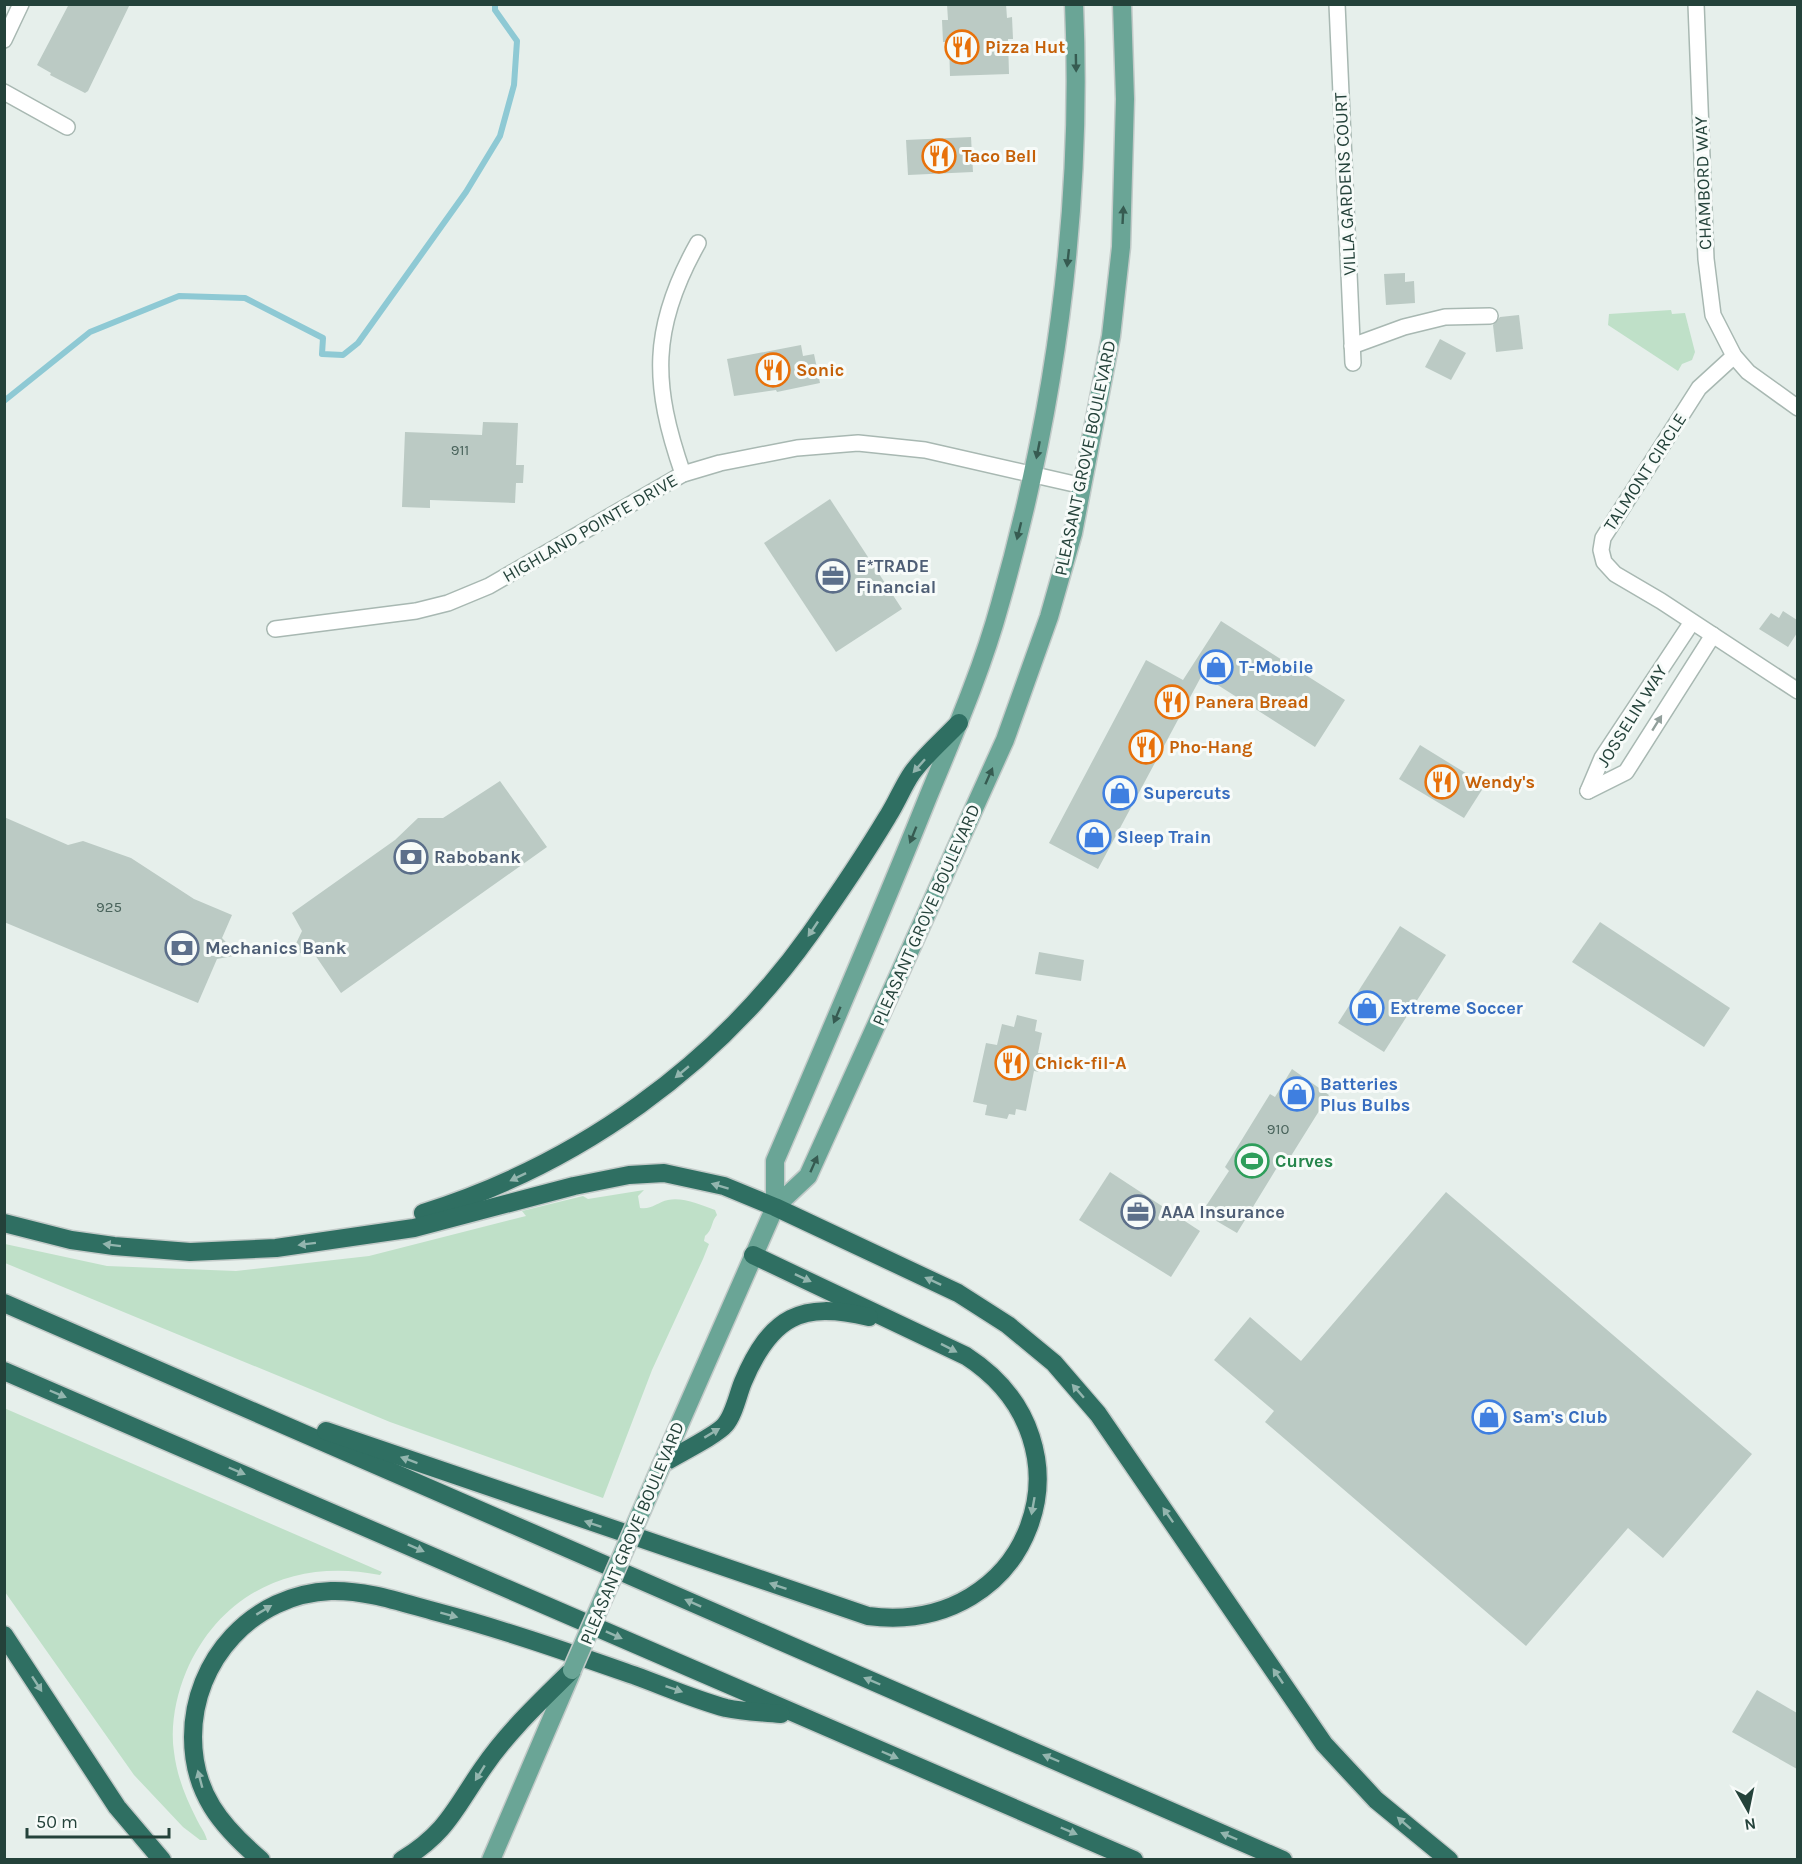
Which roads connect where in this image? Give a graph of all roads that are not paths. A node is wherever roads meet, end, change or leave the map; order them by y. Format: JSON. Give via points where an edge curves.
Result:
{"nodes":[{"id":1,"x":21,"y":4,"type":"edge"},
{"id":2,"x":1074,"y":4,"type":"edge"},
{"id":3,"x":1122,"y":4,"type":"edge"},
{"id":4,"x":1337,"y":4,"type":"edge"},
{"id":5,"x":1696,"y":4,"type":"edge"},
{"id":6,"x":4,"y":40,"type":"edge"},
{"id":7,"x":4,"y":92,"type":"edge"},
{"id":8,"x":68,"y":127,"type":"dead end"},
{"id":9,"x":698,"y":243,"type":"dead end"},
{"id":10,"x":1490,"y":316,"type":"dead end"},
{"id":11,"x":1352,"y":346,"type":"junction"},
{"id":12,"x":1734,"y":356,"type":"junction"},
{"id":13,"x":1353,"y":363,"type":"dead end"},
{"id":14,"x":1797,"y":408,"type":"edge"},
{"id":15,"x":683,"y":474,"type":"junction"},
{"id":16,"x":1033,"y":474,"type":"junction"},
{"id":17,"x":1083,"y":486,"type":"junction"},
{"id":18,"x":1692,"y":622,"type":"junction"},
{"id":19,"x":275,"y":629,"type":"dead end"},
{"id":20,"x":1713,"y":635,"type":"junction"},
{"id":21,"x":1797,"y":691,"type":"edge"},
{"id":22,"x":959,"y":723,"type":"junction"},
{"id":23,"x":775,"y":1207,"type":"junction"},
{"id":24,"x":4,"y":1223,"type":"edge"},
{"id":25,"x":364,"y":1235,"type":"junction"},
{"id":26,"x":753,"y":1255,"type":"junction"},
{"id":27,"x":4,"y":1304,"type":"edge"},
{"id":28,"x":896,"y":1324,"type":"junction"},
{"id":29,"x":4,"y":1371,"type":"edge"},
{"id":30,"x":179,"y":1379,"type":"junction"},
{"id":31,"x":662,"y":1464,"type":"junction"},
{"id":32,"x":4,"y":1635,"type":"edge"},
{"id":33,"x":572,"y":1670,"type":"junction"},
{"id":34,"x":797,"y":1716,"type":"junction"},
{"id":35,"x":263,"y":1859,"type":"edge"},
{"id":36,"x":162,"y":1860,"type":"edge"},
{"id":37,"x":402,"y":1860,"type":"edge"},
{"id":38,"x":491,"y":1860,"type":"edge"},
{"id":39,"x":1134,"y":1860,"type":"edge"},
{"id":40,"x":1283,"y":1860,"type":"edge"},
{"id":41,"x":1449,"y":1860,"type":"edge"}],
"edges":[{"from":1,"to":6,"type":"street"},
{"from":2,"to":16,"type":"main road","name":"PLEASANT GROVE BOULEVARD","one_way":true,"via":[[1076,101],[1070,244],[1060,332]]},
{"from":17,"to":3,"type":"main road","name":"PLEASANT GROVE BOULEVARD","one_way":true,"via":[[1111,336],[1121,247],[1125,132]]},
{"from":4,"to":11,"type":"street","name":"VILLA GARDENS COURT"},
{"from":5,"to":12,"type":"street","name":"CHAMBORD WAY","via":[[1709,298],[1713,315]]},
{"from":7,"to":8,"type":"street"},
{"from":9,"to":15,"type":"street","via":[[673,295],[661,341],[662,402]]},
{"from":10,"to":11,"type":"street","via":[[1445,316]]},
{"from":11,"to":13,"type":"street","name":"VILLA GARDENS COURT"},
{"from":12,"to":14,"type":"street","via":[[1764,386]]},
{"from":12,"to":18,"type":"street","name":"TALMONT CIRCLE","via":[[1700,388],[1602,544],[1604,562],[1615,574]]},
{"from":15,"to":16,"type":"street","name":"HIGHLAND POINTE DRIVE","via":[[796,448],[858,443],[925,450]]},
{"from":15,"to":19,"type":"street","name":"HIGHLAND POINTE DRIVE","via":[[489,586],[448,603],[416,611]]},
{"from":16,"to":17,"type":"street","name":"HIGHLAND POINTE DRIVE"},
{"from":16,"to":22,"type":"main road","name":"PLEASANT GROVE BOULEVARD","one_way":true,"via":[[1000,606]]},
{"from":23,"to":17,"type":"main road","name":"PLEASANT GROVE BOULEVARD","one_way":true,"via":[[808,1176],[1005,740],[1049,617]]},
{"from":18,"to":20,"type":"street","name":"TALMONT CIRCLE"},
{"from":18,"to":20,"type":"street","name":"JOSSELIN WAY","one_way":true,"via":[[1602,758],[1588,791],[1626,772]]},
{"from":20,"to":21,"type":"street","name":"TALMONT CIRCLE"},
{"from":22,"to":23,"type":"main road","name":"PLEASANT GROVE BOULEVARD","one_way":true,"via":[[775,1161]]},
{"from":22,"to":25,"type":"highway","one_way":true,"via":[[913,772],[811,933],[762,996],[712,1047],[641,1104],[560,1156],[457,1203]]},
{"from":23,"to":25,"type":"highway","one_way":true,"via":[[724,1186],[689,1177],[664,1173],[629,1175],[414,1228]]},
{"from":23,"to":26,"type":"main road","name":"PLEASANT GROVE BOULEVARD"},
{"from":41,"to":23,"type":"highway","one_way":true,"via":[[1376,1800],[1324,1744],[1098,1414],[1054,1364],[1008,1325],[958,1293]]},
{"from":25,"to":24,"type":"highway","one_way":true,"via":[[276,1248],[190,1252],[71,1240]]},
{"from":26,"to":28,"type":"highway","one_way":true},
{"from":26,"to":31,"type":"main road","name":"PLEASANT GROVE BOULEVARD"},
{"from":27,"to":30,"type":"highway"},
{"from":28,"to":30,"type":"highway","one_way":true,"via":[[966,1356],[988,1370],[1006,1389],[1030,1433],[1037,1481],[1029,1528],[1019,1548],[986,1587],[945,1611],[894,1620],[811,1598]]},
{"from":31,"to":28,"type":"highway","one_way":true,"via":[[725,1425],[749,1368],[777,1326],[800,1314],[824,1309]]},
{"from":29,"to":34,"type":"highway","one_way":true},
{"from":40,"to":30,"type":"highway","one_way":true},
{"from":31,"to":33,"type":"main road","name":"PLEASANT GROVE BOULEVARD","bridge":true},
{"from":32,"to":36,"type":"highway","one_way":true,"via":[[117,1807]]},
{"from":33,"to":37,"type":"highway","one_way":true,"via":[[516,1726],[447,1824]]},
{"from":33,"to":38,"type":"main road","name":"PLEASANT GROVE BOULEVARD"},
{"from":35,"to":34,"type":"highway","one_way":true,"via":[[224,1826],[202,1788],[193,1747],[196,1705],[211,1665],[239,1628],[273,1605],[310,1593],[378,1596],[504,1630],[727,1708]]},
{"from":34,"to":39,"type":"highway","one_way":true}]}
